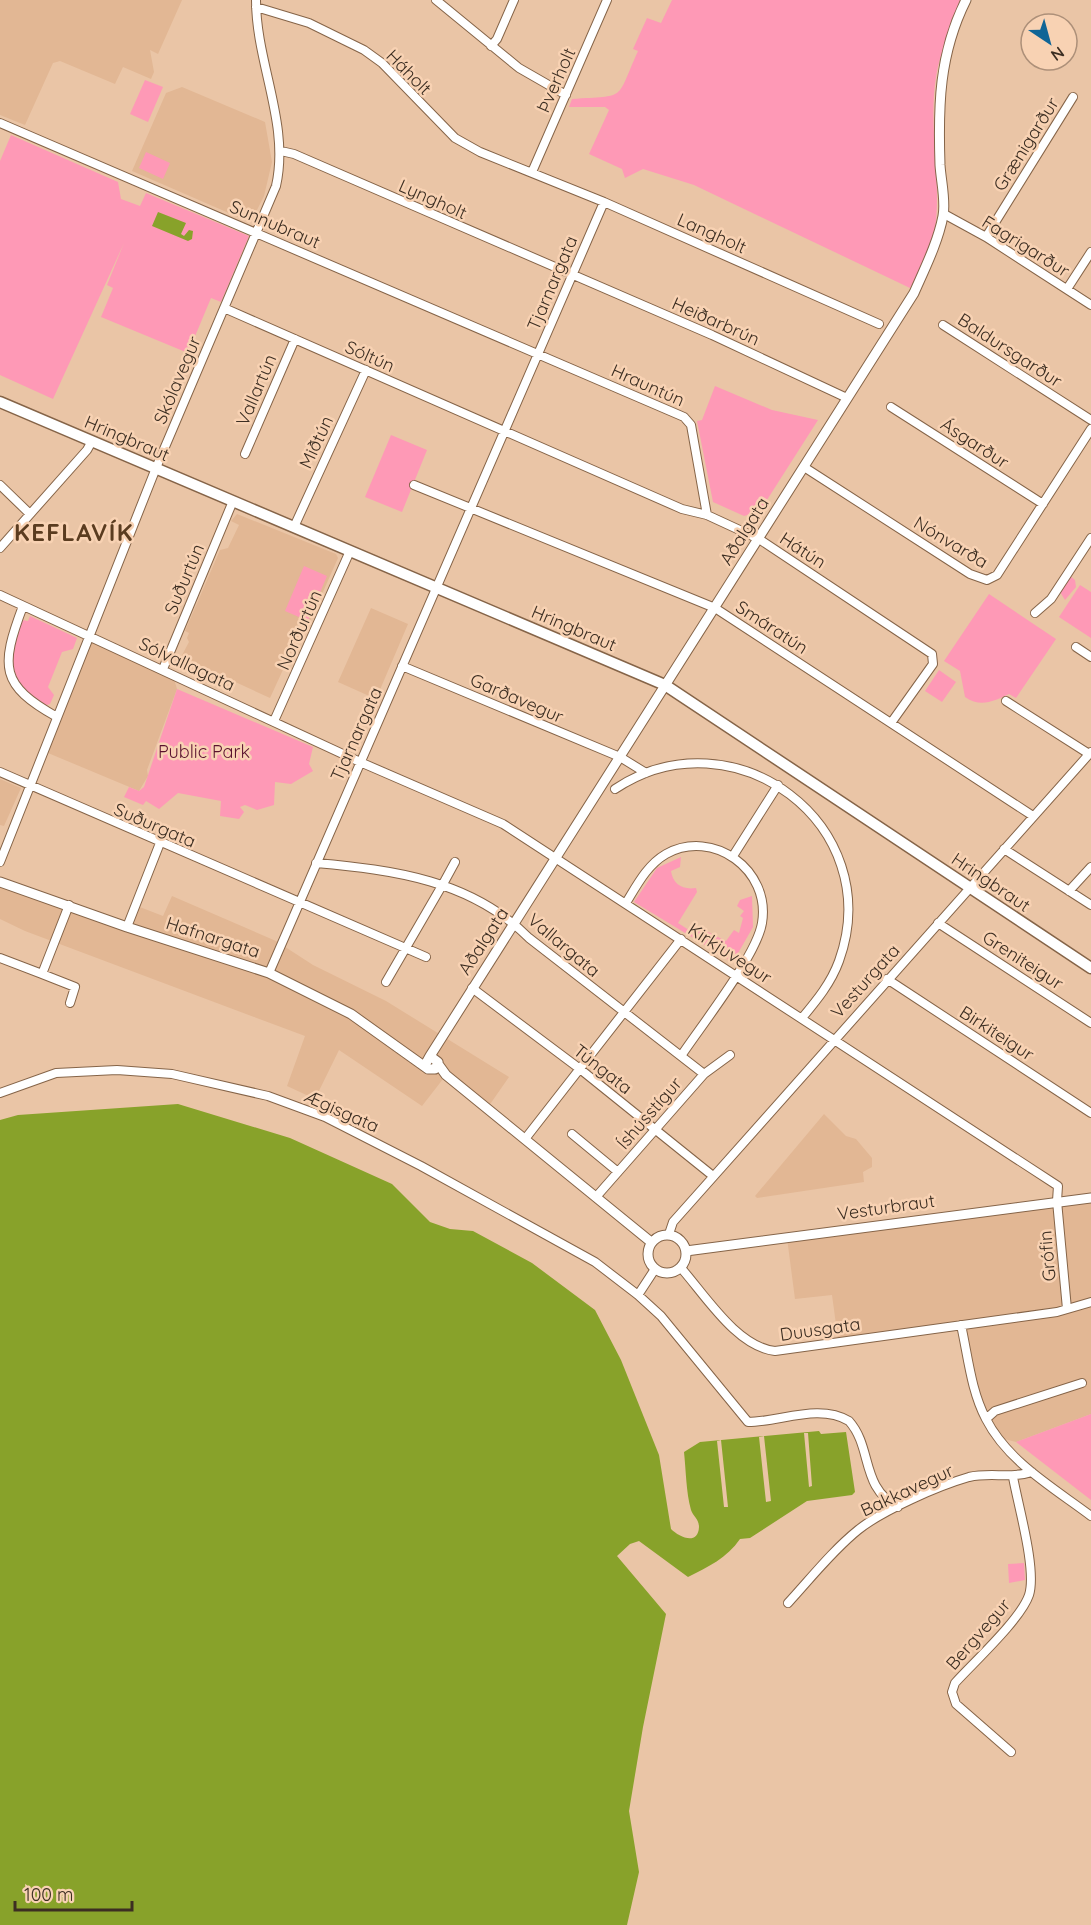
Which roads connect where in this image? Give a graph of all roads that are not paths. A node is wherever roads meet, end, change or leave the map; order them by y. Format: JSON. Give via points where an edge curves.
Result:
{"nodes":[{"id":1,"x":436,"y":0,"type":"edge"},
{"id":2,"x":514,"y":0,"type":"edge"},
{"id":3,"x":607,"y":0,"type":"edge"},
{"id":4,"x":966,"y":0,"type":"edge"},
{"id":5,"x":256,"y":4,"type":"edge"},
{"id":6,"x":491,"y":46,"type":"junction"},
{"id":7,"x":566,"y":95,"type":"junction"},
{"id":8,"x":1073,"y":97,"type":"dead end"},
{"id":9,"x":0,"y":123,"type":"edge"},
{"id":10,"x":281,"y":151,"type":"junction"},
{"id":11,"x":532,"y":172,"type":"junction"},
{"id":12,"x":604,"y":202,"type":"junction"},
{"id":13,"x":944,"y":214,"type":"junction"},
{"id":14,"x":256,"y":232,"type":"junction"},
{"id":15,"x":986,"y":237,"type":"junction"},
{"id":16,"x":1091,"y":252,"type":"edge"},
{"id":17,"x":573,"y":274,"type":"junction"},
{"id":18,"x":1067,"y":289,"type":"junction"},
{"id":19,"x":1091,"y":305,"type":"edge"},
{"id":20,"x":224,"y":308,"type":"junction"},
{"id":21,"x":879,"y":324,"type":"dead end"},
{"id":22,"x":943,"y":326,"type":"dead end"},
{"id":23,"x":295,"y":339,"type":"junction"},
{"id":24,"x":538,"y":353,"type":"junction"},
{"id":25,"x":366,"y":370,"type":"junction"},
{"id":26,"x":847,"y":398,"type":"junction"},
{"id":27,"x":0,"y":402,"type":"edge"},
{"id":28,"x":891,"y":407,"type":"dead end"},
{"id":29,"x":1091,"y":420,"type":"edge"},
{"id":30,"x":1091,"y":429,"type":"edge"},
{"id":31,"x":504,"y":431,"type":"junction"},
{"id":32,"x":92,"y":441,"type":"junction"},
{"id":33,"x":245,"y":454,"type":"dead end"},
{"id":34,"x":804,"y":467,"type":"junction"},
{"id":35,"x":156,"y":468,"type":"junction"},
{"id":36,"x":414,"y":484,"type":"dead end"},
{"id":37,"x":0,"y":485,"type":"edge"},
{"id":38,"x":233,"y":501,"type":"junction"},
{"id":39,"x":1043,"y":504,"type":"junction"},
{"id":40,"x":471,"y":508,"type":"junction"},
{"id":41,"x":30,"y":514,"type":"junction"},
{"id":42,"x":708,"y":515,"type":"junction"},
{"id":43,"x":294,"y":527,"type":"junction"},
{"id":44,"x":1091,"y":538,"type":"edge"},
{"id":45,"x":759,"y":539,"type":"junction"},
{"id":46,"x":0,"y":548,"type":"edge"},
{"id":47,"x":350,"y":551,"type":"junction"},
{"id":48,"x":436,"y":587,"type":"junction"},
{"id":49,"x":0,"y":594,"type":"edge"},
{"id":50,"x":23,"y":606,"type":"junction"},
{"id":51,"x":715,"y":608,"type":"junction"},
{"id":52,"x":1035,"y":613,"type":"dead end"},
{"id":53,"x":89,"y":636,"type":"junction"},
{"id":54,"x":1076,"y":647,"type":"dead end"},
{"id":55,"x":1091,"y":657,"type":"edge"},
{"id":56,"x":402,"y":666,"type":"junction"},
{"id":57,"x":163,"y":669,"type":"junction"},
{"id":58,"x":665,"y":685,"type":"junction"},
{"id":59,"x":1006,"y":701,"type":"dead end"},
{"id":60,"x":57,"y":717,"type":"junction"},
{"id":61,"x":274,"y":721,"type":"junction"},
{"id":62,"x":891,"y":723,"type":"junction"},
{"id":63,"x":1090,"y":753,"type":"edge"},
{"id":64,"x":620,"y":757,"type":"junction"},
{"id":65,"x":360,"y":762,"type":"junction"},
{"id":66,"x":0,"y":772,"type":"edge"},
{"id":67,"x":646,"y":773,"type":"junction"},
{"id":68,"x":778,"y":785,"type":"junction"},
{"id":69,"x":30,"y":787,"type":"junction"},
{"id":70,"x":615,"y":789,"type":"dead end"},
{"id":71,"x":1033,"y":816,"type":"junction"},
{"id":72,"x":160,"y":843,"type":"junction"},
{"id":73,"x":1004,"y":849,"type":"junction"},
{"id":74,"x":733,"y":856,"type":"junction"},
{"id":75,"x":556,"y":858,"type":"junction"},
{"id":76,"x":0,"y":862,"type":"edge"},
{"id":77,"x":455,"y":862,"type":"dead end"},
{"id":78,"x":316,"y":863,"type":"junction"},
{"id":79,"x":1091,"y":867,"type":"edge"},
{"id":80,"x":0,"y":882,"type":"edge"},
{"id":81,"x":442,"y":886,"type":"junction"},
{"id":82,"x":969,"y":888,"type":"junction"},
{"id":83,"x":1069,"y":891,"type":"junction"},
{"id":84,"x":299,"y":903,"type":"junction"},
{"id":85,"x":626,"y":903,"type":"junction"},
{"id":86,"x":69,"y":905,"type":"junction"},
{"id":87,"x":1091,"y":905,"type":"edge"},
{"id":88,"x":938,"y":922,"type":"junction"},
{"id":89,"x":514,"y":923,"type":"junction"},
{"id":90,"x":127,"y":927,"type":"junction"},
{"id":91,"x":681,"y":939,"type":"junction"},
{"id":92,"x":408,"y":946,"type":"junction"},
{"id":93,"x":426,"y":957,"type":"dead end"},
{"id":94,"x":0,"y":958,"type":"edge"},
{"id":95,"x":1091,"y":968,"type":"edge"},
{"id":96,"x":269,"y":973,"type":"junction"},
{"id":97,"x":42,"y":974,"type":"junction"},
{"id":98,"x":735,"y":974,"type":"junction"},
{"id":99,"x":887,"y":979,"type":"junction"},
{"id":100,"x":386,"y":982,"type":"dead end"},
{"id":101,"x":472,"y":988,"type":"junction"},
{"id":102,"x":70,"y":1003,"type":"dead end"},
{"id":103,"x":624,"y":1013,"type":"junction"},
{"id":104,"x":802,"y":1018,"type":"junction"},
{"id":105,"x":1091,"y":1023,"type":"edge"},
{"id":106,"x":834,"y":1038,"type":"junction"},
{"id":107,"x":730,"y":1055,"type":"dead end"},
{"id":108,"x":681,"y":1056,"type":"junction"},
{"id":109,"x":432,"y":1062,"type":"junction"},
{"id":110,"x":580,"y":1069,"type":"junction"},
{"id":111,"x":704,"y":1074,"type":"junction"},
{"id":112,"x":0,"y":1093,"type":"edge"},
{"id":113,"x":1091,"y":1113,"type":"edge"},
{"id":114,"x":655,"y":1130,"type":"junction"},
{"id":115,"x":572,"y":1134,"type":"dead end"},
{"id":116,"x":525,"y":1139,"type":"junction"},
{"id":117,"x":618,"y":1172,"type":"junction"},
{"id":118,"x":713,"y":1176,"type":"junction"},
{"id":119,"x":596,"y":1197,"type":"junction"},
{"id":120,"x":1091,"y":1198,"type":"edge"},
{"id":121,"x":1057,"y":1201,"type":"junction"},
{"id":122,"x":669,"y":1234,"type":"junction"},
{"id":123,"x":651,"y":1242,"type":"junction"},
{"id":124,"x":687,"y":1251,"type":"junction"},
{"id":125,"x":681,"y":1268,"type":"junction"},
{"id":126,"x":655,"y":1269,"type":"junction"},
{"id":127,"x":638,"y":1295,"type":"junction"},
{"id":128,"x":1091,"y":1302,"type":"edge"},
{"id":129,"x":1067,"y":1309,"type":"junction"},
{"id":130,"x":961,"y":1325,"type":"junction"},
{"id":131,"x":1082,"y":1383,"type":"dead end"},
{"id":132,"x":986,"y":1419,"type":"junction"},
{"id":133,"x":1032,"y":1472,"type":"junction"},
{"id":134,"x":1013,"y":1477,"type":"junction"},
{"id":135,"x":898,"y":1507,"type":"junction"},
{"id":136,"x":1091,"y":1516,"type":"edge"},
{"id":137,"x":788,"y":1603,"type":"dead end"},
{"id":138,"x":1011,"y":1752,"type":"dead end"}],
"edges":[{"from":1,"to":6,"type":"street"},
{"from":2,"to":6,"type":"street"},
{"from":3,"to":7,"type":"street","name":"Þverholt"},
{"from":4,"to":13,"type":"street","name":"Aðalgata","via":[[950,38],[939,86]]},
{"from":5,"to":10,"type":"street","name":"Skólavegur"},
{"from":5,"to":11,"type":"street","name":"Háholt","via":[[309,23],[364,50],[382,63],[455,138]]},
{"from":6,"to":7,"type":"street","via":[[519,68]]},
{"from":7,"to":11,"type":"street","name":"Þverholt"},
{"from":8,"to":15,"type":"street","name":"Grænigarður"},
{"from":9,"to":14,"type":"street","name":"Sunnubraut"},
{"from":10,"to":14,"type":"street","name":"Skólavegur","via":[[276,186]]},
{"from":10,"to":17,"type":"street","name":"Lyngholt"},
{"from":11,"to":12,"type":"street","name":"Langholt"},
{"from":12,"to":17,"type":"street","name":"Tjarnargata"},
{"from":12,"to":21,"type":"street","name":"Langholt"},
{"from":13,"to":15,"type":"street","name":"Fagrigarður"},
{"from":13,"to":26,"type":"street","name":"Aðalgata","via":[[914,293]]},
{"from":14,"to":20,"type":"street","name":"Skólavegur"},
{"from":14,"to":24,"type":"street","name":"Sunnubraut"},
{"from":15,"to":18,"type":"street","name":"Fagrigarður"},
{"from":16,"to":18,"type":"street"},
{"from":17,"to":24,"type":"street","name":"Tjarnargata"},
{"from":17,"to":26,"type":"street","name":"Heiðarbrún"},
{"from":18,"to":19,"type":"street","name":"Fagrigarður"},
{"from":20,"to":23,"type":"street","name":"Sóltún"},
{"from":20,"to":35,"type":"street","name":"Skólavegur"},
{"from":22,"to":29,"type":"street","name":"Baldursgarður"},
{"from":23,"to":25,"type":"street","name":"Sóltún"},
{"from":23,"to":33,"type":"street","name":"Vallartún"},
{"from":24,"to":31,"type":"street","name":"Tjarnargata"},
{"from":24,"to":42,"type":"street","name":"Hrauntún","via":[[684,417],[691,425]]},
{"from":25,"to":31,"type":"street","name":"Sóltún"},
{"from":25,"to":43,"type":"street","name":"Miðtún"},
{"from":26,"to":34,"type":"street","name":"Aðalgata"},
{"from":27,"to":32,"type":"main road","name":"Hringbraut"},
{"from":28,"to":39,"type":"street","name":"Ásgarður"},
{"from":30,"to":39,"type":"street","name":"Nónvarða"},
{"from":31,"to":40,"type":"street","name":"Tjarnargata"},
{"from":31,"to":42,"type":"street","name":"Hátún","via":[[682,509]]},
{"from":32,"to":35,"type":"main road","name":"Hringbraut"},
{"from":32,"to":41,"type":"street"},
{"from":34,"to":39,"type":"street","name":"Nónvarða","via":[[984,580],[997,575]]},
{"from":34,"to":45,"type":"street","name":"Aðalgata"},
{"from":35,"to":38,"type":"main road","name":"Hringbraut"},
{"from":35,"to":53,"type":"street","name":"Skólavegur"},
{"from":36,"to":40,"type":"street"},
{"from":37,"to":41,"type":"street"},
{"from":38,"to":43,"type":"main road","name":"Hringbraut"},
{"from":38,"to":57,"type":"street","name":"Suðurtún"},
{"from":40,"to":48,"type":"street","name":"Tjarnargata"},
{"from":40,"to":51,"type":"street","name":"Smáratún"},
{"from":41,"to":46,"type":"street"},
{"from":42,"to":45,"type":"street","name":"Hátún"},
{"from":43,"to":47,"type":"main road","name":"Hringbraut"},
{"from":44,"to":52,"type":"street","via":[[1051,599]]},
{"from":45,"to":51,"type":"street","name":"Aðalgata"},
{"from":45,"to":62,"type":"street","name":"Hátún","via":[[932,654],[933,664]]},
{"from":47,"to":48,"type":"main road","name":"Hringbraut"},
{"from":47,"to":61,"type":"street","name":"Norðurtún"},
{"from":48,"to":56,"type":"street","name":"Tjarnargata"},
{"from":48,"to":58,"type":"main road","name":"Hringbraut"},
{"from":49,"to":50,"type":"street","name":"Sólvallagata"},
{"from":50,"to":53,"type":"street","name":"Sólvallagata"},
{"from":50,"to":60,"type":"street","via":[[7,649],[8,677],[21,698]]},
{"from":51,"to":58,"type":"street","name":"Aðalgata"},
{"from":51,"to":62,"type":"street","name":"Smáratún"},
{"from":53,"to":57,"type":"street","name":"Sólvallagata"},
{"from":53,"to":60,"type":"street","name":"Skólavegur"},
{"from":54,"to":55,"type":"street"},
{"from":56,"to":64,"type":"street","name":"Garðavegur"},
{"from":56,"to":65,"type":"street","name":"Tjarnargata"},
{"from":57,"to":61,"type":"street","name":"Sólvallagata"},
{"from":58,"to":64,"type":"street","name":"Aðalgata"},
{"from":58,"to":82,"type":"main road","name":"Hringbraut"},
{"from":59,"to":63,"type":"street"},
{"from":60,"to":69,"type":"street","name":"Skólavegur"},
{"from":61,"to":65,"type":"street","name":"Sólvallagata"},
{"from":62,"to":71,"type":"street","name":"Smáratún"},
{"from":63,"to":71,"type":"street","name":"Vesturgata"},
{"from":64,"to":67,"type":"street","name":"Garðavegur"},
{"from":64,"to":75,"type":"street","name":"Aðalgata"},
{"from":65,"to":75,"type":"street","name":"Kirkjuvegur","via":[[504,824]]},
{"from":65,"to":78,"type":"street","name":"Tjarnargata"},
{"from":66,"to":69,"type":"street","name":"Suðurgata"},
{"from":67,"to":68,"type":"street","via":[[675,765],[715,763],[754,773]]},
{"from":67,"to":70,"type":"street"},
{"from":68,"to":74,"type":"street"},
{"from":68,"to":104,"type":"street","via":[[802,804],[827,835],[840,865],[847,896],[847,922],[839,960],[828,984]]},
{"from":69,"to":72,"type":"street","name":"Suðurgata"},
{"from":69,"to":76,"type":"street","name":"Skólavegur"},
{"from":71,"to":73,"type":"street","name":"Vesturgata"},
{"from":72,"to":84,"type":"street","name":"Suðurgata"},
{"from":72,"to":90,"type":"street"},
{"from":73,"to":82,"type":"street","name":"Vesturgata"},
{"from":73,"to":83,"type":"street"},
{"from":74,"to":85,"type":"street","via":[[706,847],[675,850],[648,869]]},
{"from":74,"to":98,"type":"street","via":[[756,881],[763,914],[757,940]]},
{"from":75,"to":85,"type":"street","name":"Kirkjuvegur"},
{"from":75,"to":89,"type":"street","name":"Aðalgata"},
{"from":77,"to":81,"type":"street"},
{"from":78,"to":81,"type":"street","name":"Vallargata","via":[[410,875]]},
{"from":78,"to":84,"type":"street","name":"Tjarnargata"},
{"from":79,"to":83,"type":"street"},
{"from":80,"to":86,"type":"street","name":"Hafnargata"},
{"from":81,"to":89,"type":"street","name":"Vallargata","via":[[477,898]]},
{"from":81,"to":92,"type":"street"},
{"from":82,"to":88,"type":"street","name":"Vesturgata"},
{"from":82,"to":95,"type":"main road","name":"Hringbraut"},
{"from":83,"to":87,"type":"street"},
{"from":84,"to":92,"type":"street"},
{"from":84,"to":96,"type":"street","name":"Tjarnargata"},
{"from":85,"to":91,"type":"street","name":"Kirkjuvegur"},
{"from":86,"to":90,"type":"street","name":"Hafnargata"},
{"from":86,"to":97,"type":"street"},
{"from":88,"to":99,"type":"street","name":"Vesturgata"},
{"from":88,"to":105,"type":"street","name":"Greniteigur"},
{"from":89,"to":101,"type":"street","name":"Aðalgata"},
{"from":89,"to":103,"type":"street","name":"Vallargata"},
{"from":90,"to":96,"type":"street","name":"Hafnargata"},
{"from":91,"to":98,"type":"street","name":"Kirkjuvegur"},
{"from":91,"to":103,"type":"street"},
{"from":92,"to":93,"type":"street"},
{"from":92,"to":100,"type":"street"},
{"from":94,"to":97,"type":"street"},
{"from":96,"to":109,"type":"street","name":"Hafnargata","via":[[351,1014],[403,1049]]},
{"from":97,"to":102,"type":"street","via":[[75,987]]},
{"from":98,"to":104,"type":"street","name":"Kirkjuvegur"},
{"from":98,"to":108,"type":"street"},
{"from":99,"to":106,"type":"street","name":"Vesturgata"},
{"from":99,"to":113,"type":"street","name":"Birkiteigur"},
{"from":101,"to":109,"type":"street","name":"Aðalgata","via":[[439,1042]]},
{"from":101,"to":110,"type":"street","name":"Túngata"},
{"from":103,"to":108,"type":"street","name":"Vallargata"},
{"from":103,"to":110,"type":"street"},
{"from":104,"to":106,"type":"street","name":"Kirkjuvegur"},
{"from":106,"to":118,"type":"street","name":"Vesturgata"},
{"from":106,"to":121,"type":"street","name":"Kirkjuvegur","via":[[1058,1186]]},
{"from":107,"to":111,"type":"street","name":"Íshússtígur"},
{"from":108,"to":111,"type":"street","name":"Vallargata"},
{"from":109,"to":116,"type":"street","name":"Hafnargata"},
{"from":110,"to":114,"type":"street","name":"Túngata"},
{"from":110,"to":116,"type":"street"},
{"from":111,"to":114,"type":"street","name":"Íshússtígur"},
{"from":112,"to":127,"type":"street","name":"Ægisgata","via":[[56,1073],[117,1070],[172,1074],[268,1096],[325,1117],[431,1171],[595,1262]]},
{"from":114,"to":117,"type":"street","name":"Íshússtígur"},
{"from":114,"to":118,"type":"street","name":"Túngata"},
{"from":115,"to":117,"type":"street"},
{"from":116,"to":119,"type":"street","name":"Hafnargata"},
{"from":117,"to":119,"type":"street","name":"Íshússtígur"},
{"from":118,"to":122,"type":"street","name":"Vesturgata","via":[[673,1222]]},
{"from":119,"to":123,"type":"street","name":"Hafnargata"},
{"from":120,"to":121,"type":"street","name":"Vesturbraut"},
{"from":121,"to":124,"type":"street","name":"Vesturbraut"},
{"from":121,"to":129,"type":"street","name":"Grófin"},
{"from":122,"to":123,"type":"street"},
{"from":122,"to":124,"type":"street","via":[[682,1241]]},
{"from":123,"to":126,"type":"street","via":[[648,1258]]},
{"from":124,"to":125,"type":"street"},
{"from":125,"to":126,"type":"street","via":[[666,1273]]},
{"from":125,"to":130,"type":"street","name":"Duusgata","via":[[746,1341],[767,1350],[783,1351]]},
{"from":126,"to":127,"type":"street"},
{"from":127,"to":135,"type":"street","name":"Ægisgata","via":[[661,1316],[748,1422],[812,1412],[849,1421],[873,1483]]},
{"from":128,"to":129,"type":"street"},
{"from":129,"to":130,"type":"street"},
{"from":130,"to":132,"type":"street"},
{"from":131,"to":132,"type":"street","via":[[995,1410]]},
{"from":132,"to":133,"type":"street","via":[[1007,1449]]},
{"from":133,"to":134,"type":"street","name":"Bakkavegur"},
{"from":133,"to":136,"type":"street"},
{"from":134,"to":135,"type":"street","name":"Bakkavegur","via":[[973,1476]]},
{"from":134,"to":138,"type":"street","name":"Bergvegur","via":[[1031,1588],[1019,1612],[952,1692],[956,1704]]},
{"from":135,"to":137,"type":"street","name":"Bakkavegur","via":[[877,1516],[852,1535]]}]}
